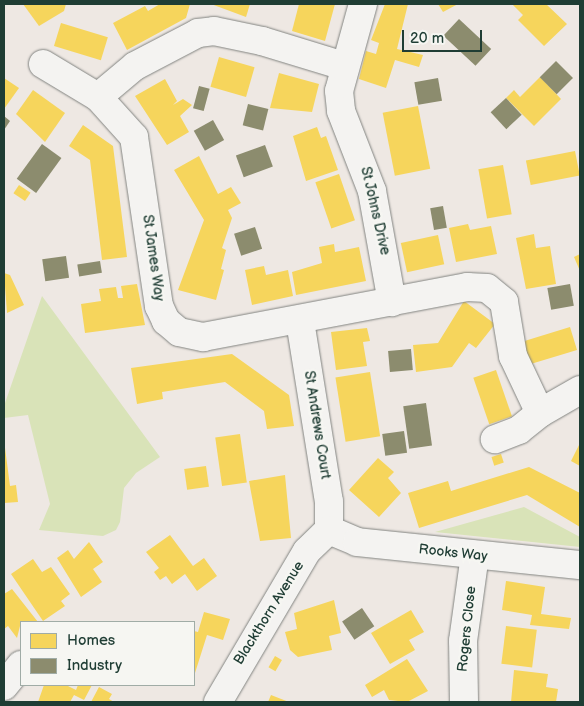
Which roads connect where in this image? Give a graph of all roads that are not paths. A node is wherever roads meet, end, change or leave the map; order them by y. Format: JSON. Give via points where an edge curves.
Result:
{"nodes":[{"id":1,"x":363,"y":4,"type":"edge"},
{"id":2,"x":43,"y":64,"type":"dead end"},
{"id":3,"x":344,"y":66,"type":"junction"},
{"id":4,"x":98,"y":97,"type":"junction"},
{"id":5,"x":392,"y":302,"type":"junction"},
{"id":6,"x":300,"y":321,"type":"junction"},
{"id":7,"x":580,"y":390,"type":"edge"},
{"id":8,"x":540,"y":413,"type":"junction"},
{"id":9,"x":495,"y":439,"type":"dead end"},
{"id":10,"x":329,"y":530,"type":"junction"},
{"id":11,"x":475,"y":555,"type":"junction"},
{"id":12,"x":580,"y":565,"type":"edge"},
{"id":13,"x":20,"y":666,"type":"edge"},
{"id":14,"x":4,"y":686,"type":"edge"},
{"id":15,"x":218,"y":702,"type":"edge"},
{"id":16,"x":464,"y":702,"type":"edge"}],
"edges":[{"from":1,"to":3,"type":"street","name":"St Johns Drive"},
{"from":2,"to":4,"type":"street","name":"St James Way"},
{"from":3,"to":4,"type":"street","via":[[262,42],[214,32],[198,34],[134,66]]},
{"from":3,"to":5,"type":"street","name":"St Johns Drive","via":[[341,111],[372,191]]},
{"from":4,"to":6,"type":"street","name":"St James Way","via":[[134,137],[159,306],[166,321],[187,336],[203,337]]},
{"from":5,"to":6,"type":"street","name":"St James Way"},
{"from":5,"to":8,"type":"street","name":"St James Way","via":[[467,287],[498,293],[508,317],[523,383]]},
{"from":6,"to":10,"type":"street","name":"St Andrews Court","via":[[330,502]]},
{"from":7,"to":8,"type":"street"},
{"from":8,"to":9,"type":"street","via":[[519,430]]},
{"from":10,"to":11,"type":"street","name":"Rooks Way","via":[[357,542]]},
{"from":10,"to":15,"type":"street","name":"Blackthorn Avenue","via":[[307,551]]},
{"from":11,"to":12,"type":"street","name":"Rooks Way"},
{"from":11,"to":16,"type":"street","name":"Rogers Close","via":[[463,641]]},
{"from":13,"to":14,"type":"street"}]}
